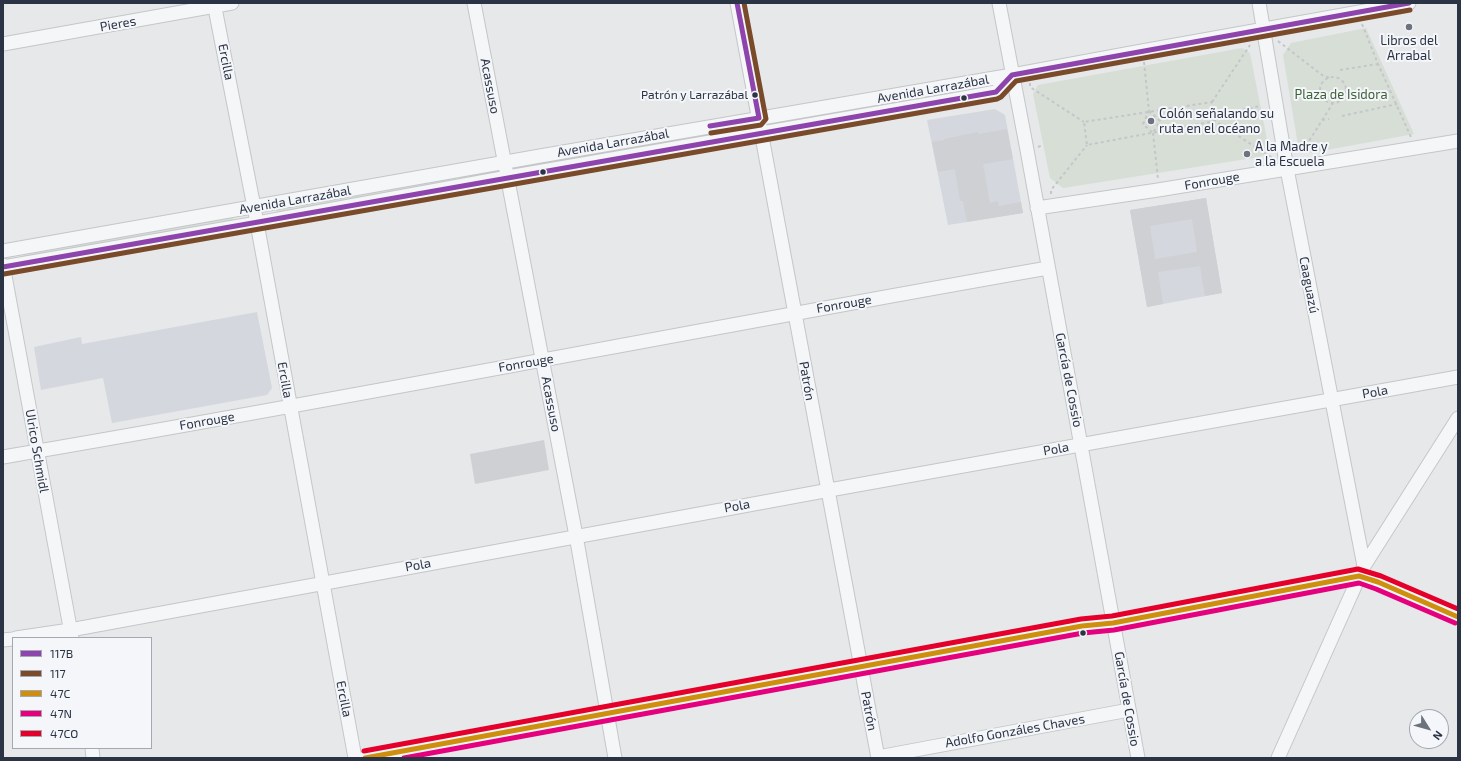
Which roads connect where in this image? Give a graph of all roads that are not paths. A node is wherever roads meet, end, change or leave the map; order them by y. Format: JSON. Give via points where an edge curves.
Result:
{"nodes":[{"id":1,"x":232,"y":3,"type":"edge"},
{"id":2,"x":474,"y":3,"type":"edge"},
{"id":3,"x":737,"y":3,"type":"edge"},
{"id":4,"x":999,"y":3,"type":"edge"},
{"id":5,"x":1259,"y":3,"type":"edge"},
{"id":6,"x":1409,"y":3,"type":"edge"},
{"id":7,"x":215,"y":4,"type":"edge"},
{"id":8,"x":1264,"y":29,"type":"junction"},
{"id":9,"x":3,"y":44,"type":"edge"},
{"id":10,"x":1012,"y":75,"type":"junction"},
{"id":11,"x":759,"y":118,"type":"junction"},
{"id":12,"x":761,"y":133,"type":"junction"},
{"id":13,"x":1458,"y":141,"type":"edge"},
{"id":14,"x":506,"y":163,"type":"junction"},
{"id":15,"x":1286,"y":169,"type":"junction"},
{"id":16,"x":508,"y":177,"type":"junction"},
{"id":17,"x":254,"y":207,"type":"junction"},
{"id":18,"x":1037,"y":208,"type":"junction"},
{"id":19,"x":257,"y":224,"type":"junction"},
{"id":20,"x":3,"y":251,"type":"edge"},
{"id":21,"x":3,"y":266,"type":"edge"},
{"id":22,"x":1048,"y":268,"type":"junction"},
{"id":23,"x":795,"y":313,"type":"junction"},
{"id":24,"x":542,"y":360,"type":"junction"},
{"id":25,"x":1458,"y":377,"type":"edge"},
{"id":26,"x":1332,"y":399,"type":"junction"},
{"id":27,"x":290,"y":406,"type":"junction"},
{"id":28,"x":1458,"y":418,"type":"edge"},
{"id":29,"x":1081,"y":445,"type":"junction"},
{"id":30,"x":37,"y":451,"type":"junction"},
{"id":31,"x":3,"y":456,"type":"edge"},
{"id":32,"x":827,"y":490,"type":"junction"},
{"id":33,"x":576,"y":536,"type":"junction"},
{"id":34,"x":1362,"y":571,"type":"junction"},
{"id":35,"x":322,"y":582,"type":"junction"},
{"id":36,"x":1458,"y":617,"type":"edge"},
{"id":37,"x":1113,"y":623,"type":"junction"},
{"id":38,"x":71,"y":634,"type":"edge"},
{"id":39,"x":30,"y":637,"type":"edge"},
{"id":40,"x":860,"y":668,"type":"junction"},
{"id":41,"x":1129,"y":710,"type":"junction"},
{"id":42,"x":607,"y":714,"type":"junction"},
{"id":43,"x":878,"y":757,"type":"edge"},
{"id":44,"x":355,"y":758,"type":"edge"},
{"id":45,"x":365,"y":758,"type":"edge"},
{"id":46,"x":615,"y":758,"type":"edge"},
{"id":47,"x":1138,"y":758,"type":"edge"},
{"id":48,"x":1278,"y":758,"type":"edge"}],
"edges":[{"from":1,"to":7,"type":"street","name":"Pieres"},
{"from":2,"to":14,"type":"street","name":"Acassuso"},
{"from":3,"to":11,"type":"street","name":"Patrón"},
{"from":4,"to":10,"type":"street","name":"García de Cossio"},
{"from":5,"to":8,"type":"street","name":"Caaguazú"},
{"from":6,"to":8,"type":"street"},
{"from":7,"to":9,"type":"street","name":"Pieres"},
{"from":7,"to":17,"type":"street","name":"Ercilla"},
{"from":8,"to":10,"type":"street"},
{"from":8,"to":15,"type":"street","name":"Caaguazú"},
{"from":10,"to":11,"type":"street","name":"Avenida Larrazábal"},
{"from":10,"to":12,"type":"street","name":"Avenida Larrazábal","via":[[996,92]]},
{"from":10,"to":18,"type":"street","name":"García de Cossio"},
{"from":11,"to":12,"type":"street","name":"Patrón"},
{"from":11,"to":14,"type":"street","name":"Avenida Larrazábal"},
{"from":12,"to":16,"type":"street","name":"Avenida Larrazábal"},
{"from":12,"to":23,"type":"street","name":"Patrón"},
{"from":13,"to":15,"type":"street","name":"Fonrouge"},
{"from":14,"to":16,"type":"street","name":"Acassuso"},
{"from":14,"to":17,"type":"street","name":"Avenida Larrazábal"},
{"from":15,"to":18,"type":"street","name":"Fonrouge"},
{"from":15,"to":26,"type":"street","name":"Caaguazú"},
{"from":16,"to":19,"type":"street","name":"Avenida Larrazábal"},
{"from":16,"to":24,"type":"street","name":"Acassuso"},
{"from":17,"to":19,"type":"street","name":"Ercilla"},
{"from":17,"to":20,"type":"street","name":"Avenida Larrazábal"},
{"from":18,"to":22,"type":"street","name":"García de Cossio"},
{"from":19,"to":21,"type":"street","name":"Avenida Larrazábal"},
{"from":19,"to":27,"type":"street","name":"Ercilla"},
{"from":21,"to":30,"type":"street","name":"Ulrico Schmidl"},
{"from":22,"to":23,"type":"street","name":"Fonrouge"},
{"from":22,"to":29,"type":"street","name":"García de Cossio"},
{"from":23,"to":24,"type":"street","name":"Fonrouge"},
{"from":23,"to":32,"type":"street","name":"Patrón"},
{"from":24,"to":27,"type":"street","name":"Fonrouge"},
{"from":24,"to":33,"type":"street","name":"Acassuso"},
{"from":25,"to":26,"type":"street","name":"Pola"},
{"from":26,"to":29,"type":"street","name":"Pola"},
{"from":26,"to":34,"type":"street","name":"Caaguazú"},
{"from":27,"to":30,"type":"street","name":"Fonrouge"},
{"from":27,"to":35,"type":"street","name":"Ercilla"},
{"from":28,"to":34,"type":"street"},
{"from":29,"to":32,"type":"street","name":"Pola"},
{"from":29,"to":37,"type":"street","name":"García de Cossio"},
{"from":30,"to":31,"type":"street","name":"Fonrouge"},
{"from":30,"to":38,"type":"street","name":"Ulrico Schmidl"},
{"from":32,"to":33,"type":"street","name":"Pola"},
{"from":32,"to":40,"type":"street","name":"Patrón"},
{"from":33,"to":35,"type":"street","name":"Pola"},
{"from":33,"to":42,"type":"street","name":"Acassuso"},
{"from":34,"to":36,"type":"street","via":[[1378,582]]},
{"from":34,"to":37,"type":"street"},
{"from":34,"to":48,"type":"street"},
{"from":35,"to":38,"type":"street","name":"Pola"},
{"from":35,"to":44,"type":"street","name":"Ercilla"},
{"from":37,"to":40,"type":"street","via":[[1082,626]]},
{"from":37,"to":41,"type":"street","name":"García de Cossio"},
{"from":38,"to":39,"type":"street","name":"Pola"},
{"from":40,"to":42,"type":"street"},
{"from":40,"to":43,"type":"street","name":"Patrón"},
{"from":41,"to":43,"type":"street","name":"Adolfo Gonzáles Chaves"},
{"from":41,"to":47,"type":"street","name":"García de Cossio"},
{"from":42,"to":45,"type":"street"},
{"from":42,"to":46,"type":"street","name":"Acassuso"}]}
